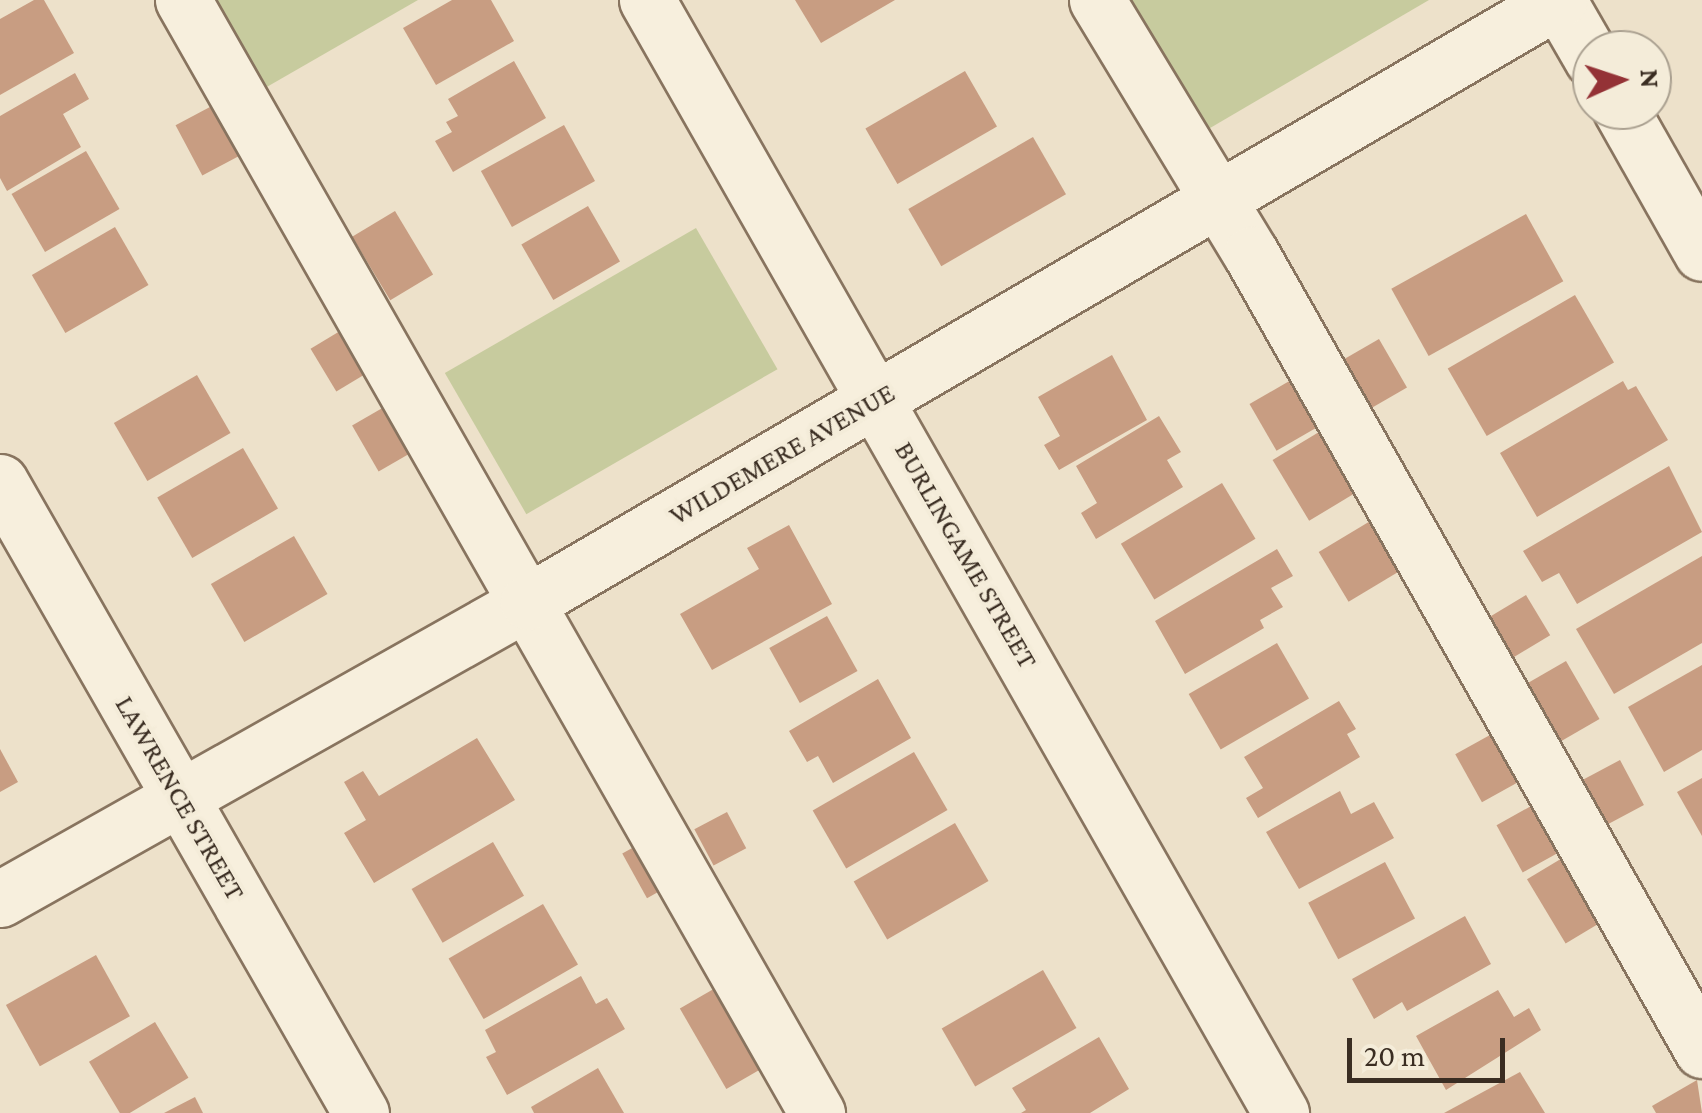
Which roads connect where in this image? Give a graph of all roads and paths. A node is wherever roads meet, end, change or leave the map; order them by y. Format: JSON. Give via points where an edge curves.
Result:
{"nodes":[{"id":1,"x":183,"y":0,"type":"edge"},
{"id":2,"x":646,"y":0,"type":"edge"},
{"id":3,"x":1097,"y":0,"type":"edge"},
{"id":4,"x":1558,"y":0,"type":"edge"},
{"id":5,"x":1575,"y":30,"type":"edge"},
{"id":6,"x":1632,"y":130,"type":"edge"},
{"id":7,"x":1216,"y":201,"type":"junction"},
{"id":8,"x":1702,"y":253,"type":"edge"},
{"id":9,"x":876,"y":400,"type":"junction"},
{"id":10,"x":0,"y":482,"type":"edge"},
{"id":11,"x":528,"y":602,"type":"junction"},
{"id":12,"x":181,"y":798,"type":"junction"},
{"id":13,"x":0,"y":898,"type":"edge"},
{"id":14,"x":1702,"y":1050,"type":"edge"},
{"id":15,"x":360,"y":1113,"type":"edge"},
{"id":16,"x":817,"y":1113,"type":"edge"},
{"id":17,"x":1281,"y":1113,"type":"edge"}],
"edges":[{"from":1,"to":11,"type":"street"},
{"from":2,"to":9,"type":"street","name":"BURLINGAME STREET"},
{"from":3,"to":7,"type":"street"},
{"from":4,"to":5,"type":"street"},
{"from":4,"to":7,"type":"street","name":"WILDEMERE AVENUE"},
{"from":6,"to":8,"type":"street"},
{"from":7,"to":9,"type":"street","name":"WILDEMERE AVENUE"},
{"from":7,"to":14,"type":"street"},
{"from":9,"to":11,"type":"street","name":"WILDEMERE AVENUE"},
{"from":9,"to":17,"type":"street","name":"BURLINGAME STREET"},
{"from":10,"to":12,"type":"street","name":"LAWRENCE STREET"},
{"from":11,"to":12,"type":"street","name":"WILDEMERE AVENUE"},
{"from":11,"to":16,"type":"street"},
{"from":12,"to":13,"type":"street","name":"WILDEMERE AVENUE"},
{"from":12,"to":15,"type":"street","name":"LAWRENCE STREET"}]}
